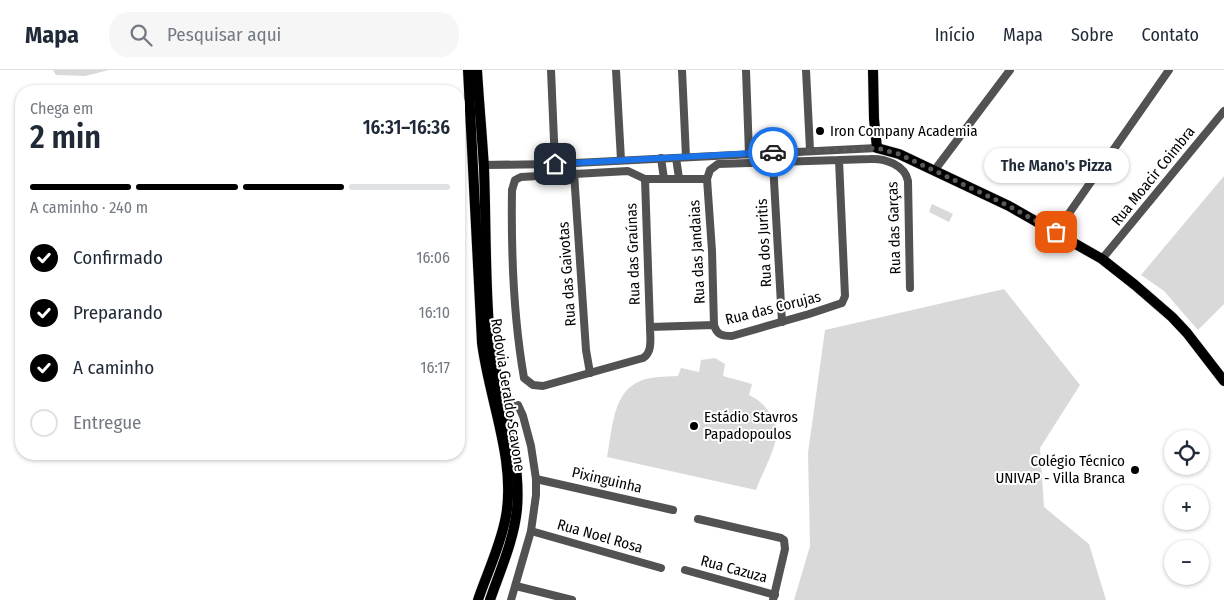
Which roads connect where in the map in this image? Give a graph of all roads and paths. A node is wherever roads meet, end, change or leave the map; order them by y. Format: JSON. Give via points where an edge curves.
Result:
{"nodes":[{"id":1,"x":468,"y":70,"type":"edge"},
{"id":2,"x":477,"y":70,"type":"edge"},
{"id":3,"x":551,"y":70,"type":"edge"},
{"id":4,"x":616,"y":70,"type":"edge"},
{"id":5,"x":682,"y":70,"type":"edge"},
{"id":6,"x":746,"y":70,"type":"edge"},
{"id":7,"x":806,"y":70,"type":"edge"},
{"id":8,"x":873,"y":70,"type":"edge"},
{"id":9,"x":1010,"y":70,"type":"edge"},
{"id":10,"x":1169,"y":70,"type":"edge"},
{"id":11,"x":1224,"y":111,"type":"edge"},
{"id":12,"x":877,"y":148,"type":"junction"},
{"id":13,"x":810,"y":150,"type":"junction"},
{"id":14,"x":749,"y":154,"type":"junction"},
{"id":15,"x":686,"y":157,"type":"junction"},
{"id":16,"x":660,"y":158,"type":"junction"},
{"id":17,"x":676,"y":158,"type":"junction"},
{"id":18,"x":621,"y":160,"type":"junction"},
{"id":19,"x":839,"y":160,"type":"junction"},
{"id":20,"x":773,"y":163,"type":"junction"},
{"id":21,"x":555,"y":164,"type":"junction"},
{"id":22,"x":483,"y":165,"type":"junction"},
{"id":23,"x":934,"y":172,"type":"junction"},
{"id":24,"x":574,"y":173,"type":"junction"},
{"id":25,"x":679,"y":178,"type":"junction"},
{"id":26,"x":706,"y":178,"type":"junction"},
{"id":27,"x":645,"y":179,"type":"junction"},
{"id":28,"x":664,"y":179,"type":"junction"},
{"id":29,"x":1056,"y":232,"type":"junction"},
{"id":30,"x":1102,"y":259,"type":"junction"},
{"id":31,"x":910,"y":288,"type":"dead end"},
{"id":32,"x":782,"y":322,"type":"junction"},
{"id":33,"x":714,"y":324,"type":"junction"},
{"id":34,"x":650,"y":327,"type":"junction"},
{"id":35,"x":590,"y":372,"type":"junction"},
{"id":36,"x":1224,"y":380,"type":"edge"},
{"id":37,"x":504,"y":409,"type":"junction"},
{"id":38,"x":536,"y":479,"type":"junction"},
{"id":39,"x":673,"y":510,"type":"dead end"},
{"id":40,"x":698,"y":519,"type":"dead end"},
{"id":41,"x":531,"y":531,"type":"junction"},
{"id":42,"x":661,"y":568,"type":"dead end"},
{"id":43,"x":685,"y":570,"type":"dead end"},
{"id":44,"x":516,"y":586,"type":"junction"},
{"id":45,"x":774,"y":597,"type":"edge"},
{"id":46,"x":478,"y":600,"type":"edge"},
{"id":47,"x":490,"y":600,"type":"edge"},
{"id":48,"x":511,"y":600,"type":"edge"},
{"id":49,"x":572,"y":600,"type":"edge"}],
"edges":[{"from":1,"to":46,"type":"main road","name":"Rodovia Geraldo Scavone","via":[[482,342],[505,458],[508,495],[502,530]]},
{"from":2,"to":22,"type":"main road","name":"Rodovia Geraldo Scavone"},
{"from":3,"to":21,"type":"street"},
{"from":4,"to":18,"type":"street"},
{"from":5,"to":15,"type":"street"},
{"from":6,"to":14,"type":"street"},
{"from":7,"to":13,"type":"street"},
{"from":8,"to":12,"type":"main road"},
{"from":9,"to":23,"type":"street"},
{"from":10,"to":29,"type":"street"},
{"from":11,"to":30,"type":"street","name":"Rua Moacir Coimbra"},
{"from":12,"to":13,"type":"street"},
{"from":12,"to":23,"type":"main road","via":[[899,154]]},
{"from":13,"to":14,"type":"street"},
{"from":14,"to":15,"type":"street"},
{"from":15,"to":17,"type":"street"},
{"from":16,"to":17,"type":"street"},
{"from":16,"to":18,"type":"street"},
{"from":16,"to":28,"type":"street"},
{"from":17,"to":25,"type":"street"},
{"from":18,"to":21,"type":"street"},
{"from":19,"to":20,"type":"street"},
{"from":19,"to":31,"type":"street","name":"Rua das Garças","via":[[876,158],[902,169],[907,176]]},
{"from":19,"to":32,"type":"street","name":"Rua das Corujas","via":[[844,300],[838,306]]},
{"from":20,"to":26,"type":"street","via":[[718,164]]},
{"from":20,"to":32,"type":"street","name":"Rua dos Juritis"},
{"from":21,"to":22,"type":"street"},
{"from":22,"to":37,"type":"main road","name":"Rodovia Geraldo Scavone","via":[[489,327]]},
{"from":23,"to":29,"type":"main road","via":[[1009,206]]},
{"from":24,"to":27,"type":"street","via":[[628,171]]},
{"from":24,"to":35,"type":"street","name":"Rua das Gaivotas"},
{"from":24,"to":35,"type":"street","via":[[515,180],[511,255],[515,320],[524,378],[533,385],[543,386]]},
{"from":25,"to":26,"type":"street"},
{"from":25,"to":28,"type":"street"},
{"from":26,"to":33,"type":"street","name":"Rua das Jandaias"},
{"from":27,"to":28,"type":"street"},
{"from":27,"to":34,"type":"street","name":"Rua das Graúnas"},
{"from":29,"to":30,"type":"main road"},
{"from":30,"to":36,"type":"main road","via":[[1172,317]]},
{"from":32,"to":33,"type":"street","name":"Rua das Corujas","via":[[732,336],[717,332]]},
{"from":33,"to":34,"type":"street","name":"Rua das Corujas"},
{"from":34,"to":35,"type":"street","via":[[650,349],[645,357]]},
{"from":37,"to":38,"type":"street","via":[[518,406],[521,411]]},
{"from":37,"to":47,"type":"main road","name":"Rodovia Geraldo Scavone","via":[[513,450],[516,511],[513,531]]},
{"from":38,"to":39,"type":"street","name":"Pixinguinha"},
{"from":38,"to":41,"type":"street"},
{"from":40,"to":45,"type":"street","via":[[784,540],[786,549]]},
{"from":41,"to":42,"type":"street","name":"Rua Noel Rosa"},
{"from":41,"to":44,"type":"street"},
{"from":43,"to":45,"type":"street","name":"Rua Cazuza"},
{"from":44,"to":48,"type":"street"},
{"from":44,"to":49,"type":"street"}]}
